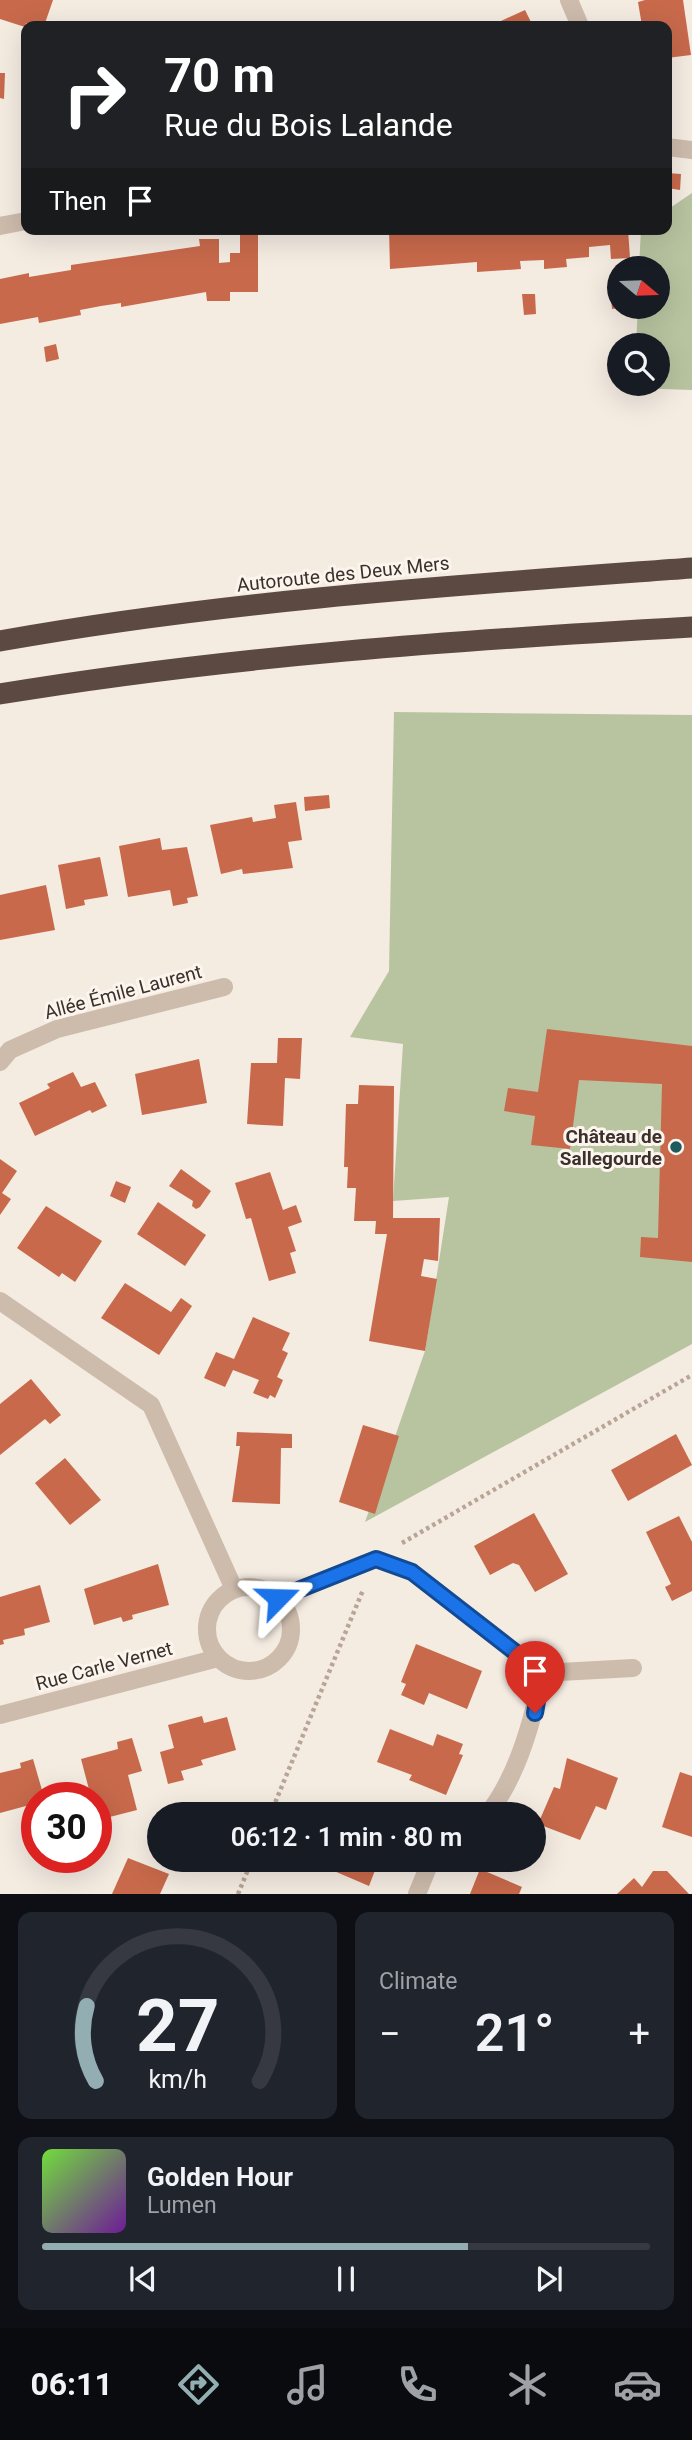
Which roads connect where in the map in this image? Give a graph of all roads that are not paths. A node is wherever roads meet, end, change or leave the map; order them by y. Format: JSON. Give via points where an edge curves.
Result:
{"nodes":[{"id":1,"x":569,"y":0,"type":"edge"},
{"id":2,"x":578,"y":21,"type":"edge"},
{"id":3,"x":672,"y":148,"type":"edge"},
{"id":4,"x":692,"y":150,"type":"edge"},
{"id":5,"x":21,"y":222,"type":"edge"},
{"id":6,"x":0,"y":226,"type":"edge"},
{"id":7,"x":692,"y":568,"type":"edge"},
{"id":8,"x":692,"y":627,"type":"edge"},
{"id":9,"x":0,"y":641,"type":"edge"},
{"id":10,"x":0,"y":694,"type":"edge"},
{"id":11,"x":224,"y":986,"type":"dead end"},
{"id":12,"x":0,"y":1062,"type":"edge"},
{"id":13,"x":0,"y":1301,"type":"edge"},
{"id":14,"x":234,"y":1589,"type":"junction"},
{"id":15,"x":278,"y":1598,"type":"junction"},
{"id":16,"x":218,"y":1658,"type":"junction"},
{"id":17,"x":633,"y":1668,"type":"dead end"},
{"id":18,"x":542,"y":1673,"type":"junction"},
{"id":19,"x":0,"y":1715,"type":"edge"},
{"id":20,"x":498,"y":1802,"type":"edge"},
{"id":21,"x":426,"y":1872,"type":"edge"},
{"id":22,"x":417,"y":1894,"type":"edge"}],
"edges":[{"from":1,"to":2,"type":"street"},
{"from":3,"to":4,"type":"street"},
{"from":5,"to":6,"type":"street"},
{"from":7,"to":9,"type":"highway","name":"Autoroute des Deux Mers","via":[[431,587],[96,624]]},
{"from":8,"to":10,"type":"highway","via":[[436,642],[105,676]]},
{"from":11,"to":12,"type":"street","name":"Allée Émile Laurent","via":[[57,1029],[9,1050]]},
{"from":13,"to":14,"type":"street","via":[[151,1405]]},
{"from":14,"to":15,"type":"street","via":[[258,1587]]},
{"from":14,"to":16,"type":"street","via":[[222,1595],[208,1619],[210,1646]]},
{"from":15,"to":16,"type":"street","via":[[291,1622],[279,1659],[255,1671],[229,1666]]},
{"from":15,"to":18,"type":"street","via":[[376,1559],[412,1572]]},
{"from":16,"to":19,"type":"street","name":"Rue Carle Vernet"},
{"from":17,"to":18,"type":"street"},
{"from":18,"to":20,"type":"street","via":[[535,1713]]},
{"from":21,"to":22,"type":"street"}]}
